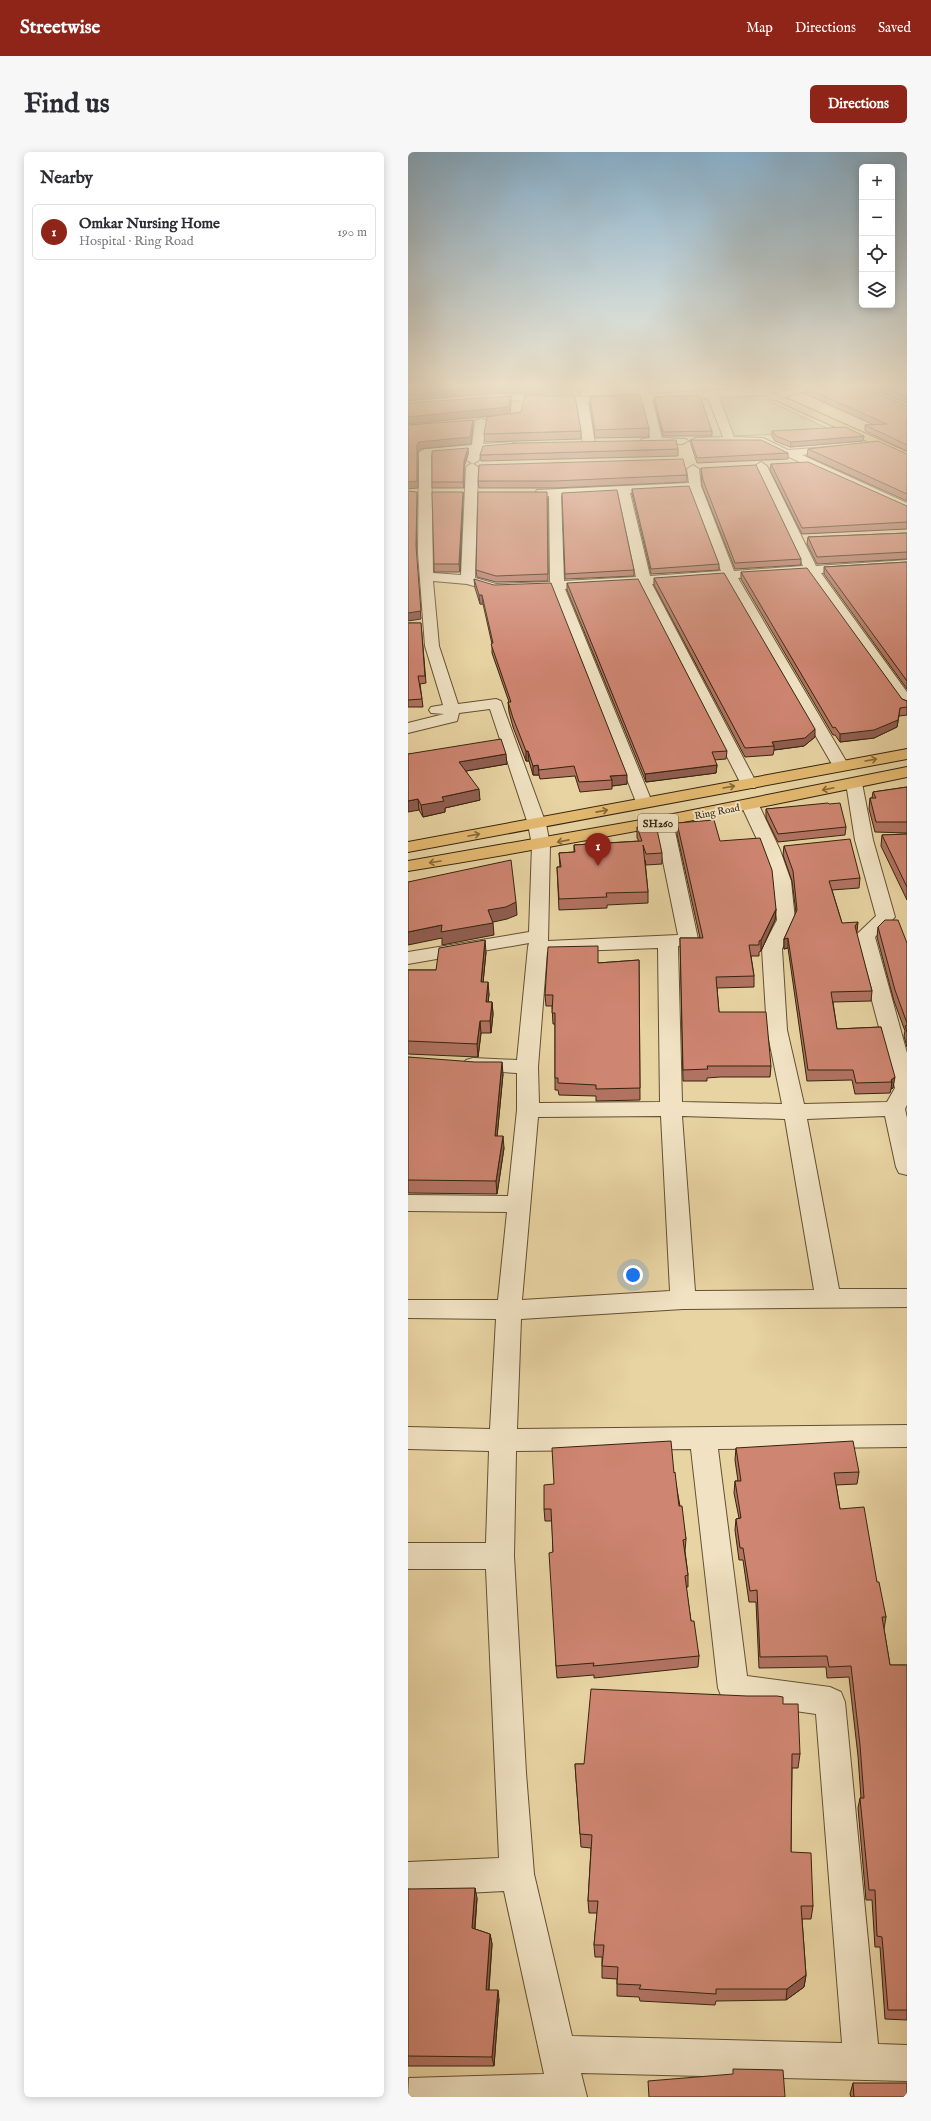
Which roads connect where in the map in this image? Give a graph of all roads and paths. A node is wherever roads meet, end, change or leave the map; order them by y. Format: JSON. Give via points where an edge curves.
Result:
{"nodes":[{"id":1,"x":420,"y":478,"type":"edge"},
{"id":2,"x":472,"y":478,"type":"edge"},
{"id":3,"x":693,"y":478,"type":"edge"},
{"id":4,"x":767,"y":478,"type":"edge"},
{"id":5,"x":843,"y":478,"type":"edge"},
{"id":6,"x":695,"y":486,"type":"junction"},
{"id":7,"x":623,"y":489,"type":"junction"},
{"id":8,"x":439,"y":492,"type":"edge"},
{"id":9,"x":420,"y":493,"type":"junction"},
{"id":10,"x":526,"y":493,"type":"edge"},
{"id":11,"x":555,"y":493,"type":"junction"},
{"id":12,"x":907,"y":508,"type":"edge"},
{"id":13,"x":812,"y":539,"type":"edge"},
{"id":14,"x":796,"y":540,"type":"junction"},
{"id":15,"x":905,"y":567,"type":"edge"},
{"id":16,"x":812,"y":571,"type":"junction"},
{"id":17,"x":729,"y":575,"type":"junction"},
{"id":18,"x":426,"y":576,"type":"junction"},
{"id":19,"x":468,"y":580,"type":"junction"},
{"id":20,"x":644,"y":582,"type":"junction"},
{"id":21,"x":557,"y":586,"type":"junction"},
{"id":22,"x":430,"y":624,"type":"junction"},
{"id":23,"x":415,"y":626,"type":"edge"},
{"id":24,"x":907,"y":703,"type":"edge"},
{"id":25,"x":452,"y":709,"type":"junction"},
{"id":26,"x":415,"y":712,"type":"dead end"},
{"id":27,"x":408,"y":728,"type":"edge"},
{"id":28,"x":907,"y":754,"type":"edge"},
{"id":29,"x":841,"y":766,"type":"junction"},
{"id":30,"x":907,"y":772,"type":"edge"},
{"id":31,"x":854,"y":783,"type":"junction"},
{"id":32,"x":749,"y":784,"type":"junction"},
{"id":33,"x":644,"y":802,"type":"junction"},
{"id":34,"x":750,"y":805,"type":"junction"},
{"id":35,"x":664,"y":822,"type":"junction"},
{"id":36,"x":539,"y":834,"type":"junction"},
{"id":37,"x":408,"y":847,"type":"edge"},
{"id":38,"x":408,"y":866,"type":"edge"},
{"id":39,"x":538,"y":941,"type":"junction"},
{"id":40,"x":668,"y":942,"type":"junction"},
{"id":41,"x":408,"y":958,"type":"edge"},
{"id":42,"x":456,"y":1064,"type":"edge"},
{"id":43,"x":527,"y":1067,"type":"junction"},
{"id":44,"x":671,"y":1109,"type":"junction"},
{"id":45,"x":894,"y":1109,"type":"junction"},
{"id":46,"x":528,"y":1110,"type":"junction"},
{"id":47,"x":795,"y":1112,"type":"junction"},
{"id":48,"x":907,"y":1167,"type":"edge"},
{"id":49,"x":408,"y":1203,"type":"edge"},
{"id":50,"x":518,"y":1204,"type":"junction"},
{"id":51,"x":907,"y":1298,"type":"edge"},
{"id":52,"x":828,"y":1299,"type":"junction"},
{"id":53,"x":683,"y":1300,"type":"junction"},
{"id":54,"x":408,"y":1309,"type":"edge"},
{"id":55,"x":509,"y":1310,"type":"junction"},
{"id":56,"x":907,"y":1436,"type":"edge"},
{"id":57,"x":703,"y":1437,"type":"junction"},
{"id":58,"x":408,"y":1438,"type":"edge"},
{"id":59,"x":503,"y":1440,"type":"junction"},
{"id":60,"x":408,"y":1556,"type":"edge"},
{"id":61,"x":500,"y":1556,"type":"junction"},
{"id":62,"x":517,"y":1874,"type":"junction"},
{"id":63,"x":408,"y":1879,"type":"edge"},
{"id":64,"x":559,"y":2054,"type":"junction"},
{"id":65,"x":862,"y":2063,"type":"junction"},
{"id":66,"x":907,"y":2063,"type":"edge"},
{"id":67,"x":567,"y":2094,"type":"edge"},
{"id":68,"x":409,"y":2097,"type":"edge"}],
"edges":[{"from":1,"to":9,"type":"street"},
{"from":2,"to":19,"type":"street"},
{"from":3,"to":6,"type":"street"},
{"from":4,"to":14,"type":"street"},
{"from":5,"to":12,"type":"street"},
{"from":6,"to":7,"type":"street"},
{"from":6,"to":17,"type":"street"},
{"from":7,"to":11,"type":"street"},
{"from":7,"to":20,"type":"street"},
{"from":8,"to":9,"type":"street"},
{"from":9,"to":18,"type":"street","via":[[419,553]]},
{"from":10,"to":11,"type":"street"},
{"from":11,"to":21,"type":"street"},
{"from":13,"to":14,"type":"street"},
{"from":14,"to":16,"type":"street"},
{"from":15,"to":16,"type":"street"},
{"from":16,"to":17,"type":"street"},
{"from":16,"to":24,"type":"street"},
{"from":17,"to":20,"type":"street"},
{"from":17,"to":29,"type":"street"},
{"from":18,"to":19,"type":"street"},
{"from":18,"to":22,"type":"street"},
{"from":19,"to":21,"type":"street","via":[[495,588]]},
{"from":20,"to":21,"type":"street"},
{"from":20,"to":32,"type":"street"},
{"from":21,"to":33,"type":"street"},
{"from":22,"to":23,"type":"street"},
{"from":22,"to":25,"type":"street","via":[[432,646]]},
{"from":25,"to":26,"type":"street"},
{"from":25,"to":27,"type":"street","via":[[451,718]]},
{"from":25,"to":36,"type":"street","via":[[496,704],[502,743]]},
{"from":29,"to":28,"type":"main road","name":"Ring Road","number":"SH260","one_way":true},
{"from":29,"to":32,"type":"main road","name":"Ring Road","number":"SH260"},
{"from":30,"to":31,"type":"main road","name":"Ring Road","number":"SH260"},
{"from":31,"to":34,"type":"main road","name":"Ring Road","number":"SH260","one_way":true},
{"from":31,"to":45,"type":"street","via":[[864,841],[886,917],[865,936],[906,1088]]},
{"from":33,"to":32,"type":"main road","name":"Ring Road","number":"SH260","one_way":true},
{"from":36,"to":33,"type":"main road","name":"Ring Road","number":"SH260","one_way":true},
{"from":34,"to":35,"type":"main road","name":"Ring Road","number":"SH260"},
{"from":34,"to":47,"type":"street","via":[[779,850],[786,920],[772,949],[777,1030]]},
{"from":35,"to":36,"type":"main road","name":"Ring Road","number":"SH260","one_way":true},
{"from":35,"to":40,"type":"street","via":[[688,939]]},
{"from":37,"to":36,"type":"main road","name":"Ring Road","number":"SH260","one_way":true},
{"from":36,"to":38,"type":"main road","name":"Ring Road","number":"SH260","one_way":true},
{"from":36,"to":39,"type":"street"},
{"from":39,"to":40,"type":"street"},
{"from":39,"to":41,"type":"street"},
{"from":39,"to":43,"type":"street"},
{"from":40,"to":44,"type":"street"},
{"from":42,"to":43,"type":"street"},
{"from":43,"to":46,"type":"street"},
{"from":44,"to":46,"type":"street"},
{"from":44,"to":47,"type":"street"},
{"from":44,"to":53,"type":"street"},
{"from":45,"to":47,"type":"street"},
{"from":45,"to":48,"type":"street"},
{"from":46,"to":50,"type":"street"},
{"from":47,"to":52,"type":"street"},
{"from":49,"to":50,"type":"street"},
{"from":50,"to":55,"type":"street"},
{"from":51,"to":52,"type":"street"},
{"from":52,"to":53,"type":"street"},
{"from":53,"to":55,"type":"street"},
{"from":54,"to":55,"type":"street"},
{"from":55,"to":59,"type":"street"},
{"from":56,"to":57,"type":"street"},
{"from":57,"to":59,"type":"street"},
{"from":57,"to":65,"type":"street","via":[[733,1688],[830,1702]]},
{"from":58,"to":59,"type":"street"},
{"from":59,"to":61,"type":"street"},
{"from":60,"to":61,"type":"street"},
{"from":61,"to":62,"type":"street"},
{"from":62,"to":63,"type":"street"},
{"from":62,"to":64,"type":"street"},
{"from":64,"to":65,"type":"street"},
{"from":64,"to":67,"type":"street"},
{"from":65,"to":66,"type":"street"},
{"from":67,"to":68,"type":"street"}]}
